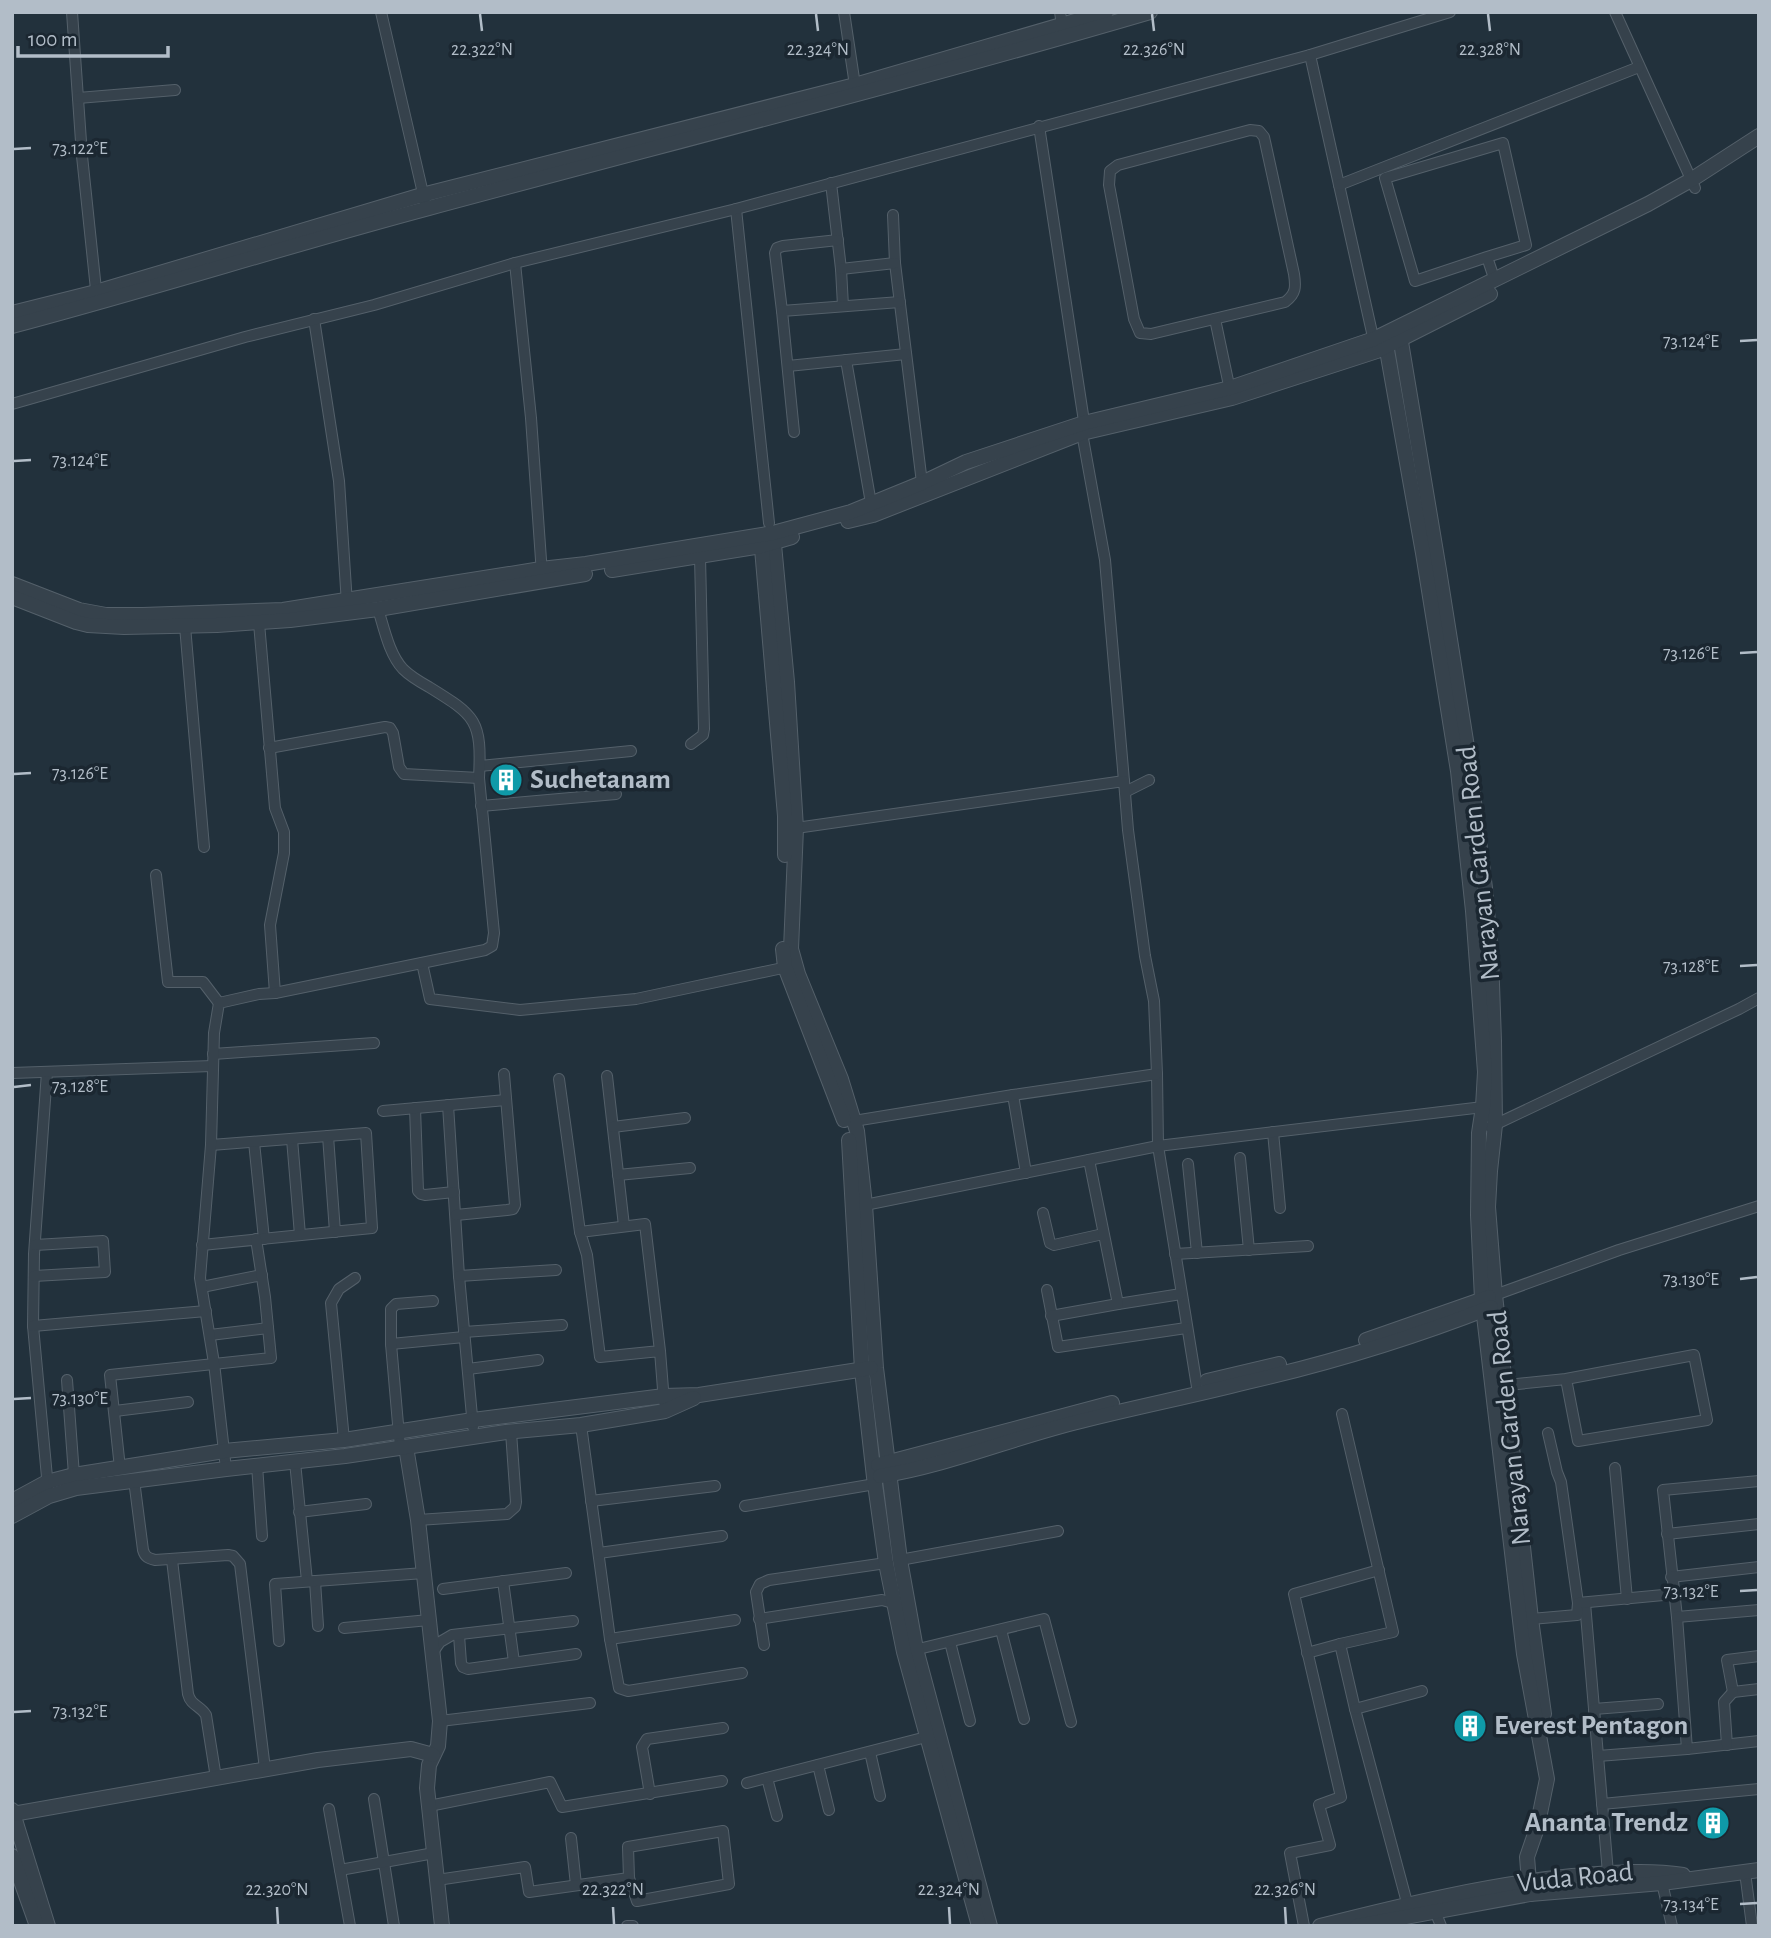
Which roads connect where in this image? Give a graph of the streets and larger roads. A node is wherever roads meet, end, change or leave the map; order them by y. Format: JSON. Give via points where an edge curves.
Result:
{"nodes":[{"id":1,"x":72,"y":12,"type":"edge"},
{"id":2,"x":381,"y":12,"type":"edge"},
{"id":3,"x":844,"y":12,"type":"edge"},
{"id":4,"x":1106,"y":12,"type":"edge"},
{"id":5,"x":1150,"y":12,"type":"edge"},
{"id":6,"x":1450,"y":12,"type":"edge"},
{"id":7,"x":1615,"y":12,"type":"edge"},
{"id":8,"x":1062,"y":25,"type":"edge"},
{"id":9,"x":1310,"y":55,"type":"junction"},
{"id":10,"x":1639,"y":67,"type":"junction"},
{"id":11,"x":175,"y":90,"type":"dead end"},
{"id":12,"x":855,"y":90,"type":"junction"},
{"id":13,"x":78,"y":98,"type":"junction"},
{"id":14,"x":1039,"y":126,"type":"junction"},
{"id":15,"x":1759,"y":136,"type":"edge"},
{"id":16,"x":1759,"y":148,"type":"edge"},
{"id":17,"x":831,"y":183,"type":"junction"},
{"id":18,"x":1693,"y":184,"type":"junction"},
{"id":19,"x":1339,"y":185,"type":"junction"},
{"id":20,"x":424,"y":202,"type":"junction"},
{"id":21,"x":736,"y":209,"type":"junction"},
{"id":22,"x":893,"y":215,"type":"dead end"},
{"id":23,"x":838,"y":240,"type":"junction"},
{"id":24,"x":1486,"y":257,"type":"junction"},
{"id":25,"x":515,"y":263,"type":"junction"},
{"id":26,"x":895,"y":263,"type":"junction"},
{"id":27,"x":841,"y":269,"type":"junction"},
{"id":28,"x":1495,"y":281,"type":"junction"},
{"id":29,"x":97,"y":297,"type":"junction"},
{"id":30,"x":900,"y":302,"type":"junction"},
{"id":31,"x":843,"y":306,"type":"junction"},
{"id":32,"x":782,"y":311,"type":"junction"},
{"id":33,"x":12,"y":313,"type":"edge"},
{"id":34,"x":314,"y":319,"type":"junction"},
{"id":35,"x":1215,"y":319,"type":"junction"},
{"id":36,"x":12,"y":326,"type":"edge"},
{"id":37,"x":1400,"y":333,"type":"junction"},
{"id":38,"x":1380,"y":343,"type":"junction"},
{"id":39,"x":906,"y":354,"type":"junction"},
{"id":40,"x":846,"y":360,"type":"junction"},
{"id":41,"x":788,"y":366,"type":"junction"},
{"id":42,"x":1231,"y":393,"type":"junction"},
{"id":43,"x":12,"y":404,"type":"edge"},
{"id":44,"x":1084,"y":430,"type":"junction"},
{"id":45,"x":794,"y":432,"type":"dead end"},
{"id":46,"x":922,"y":483,"type":"junction"},
{"id":47,"x":872,"y":510,"type":"junction"},
{"id":48,"x":768,"y":536,"type":"junction"},
{"id":49,"x":700,"y":557,"type":"junction"},
{"id":50,"x":542,"y":575,"type":"junction"},
{"id":51,"x":12,"y":584,"type":"edge"},
{"id":52,"x":12,"y":597,"type":"edge"},
{"id":53,"x":347,"y":606,"type":"junction"},
{"id":54,"x":378,"y":609,"type":"junction"},
{"id":55,"x":259,"y":623,"type":"junction"},
{"id":56,"x":185,"y":626,"type":"junction"},
{"id":57,"x":691,"y":744,"type":"dead end"},
{"id":58,"x":270,"y":748,"type":"junction"},
{"id":59,"x":631,"y":751,"type":"dead end"},
{"id":60,"x":480,"y":766,"type":"junction"},
{"id":61,"x":479,"y":778,"type":"junction"},
{"id":62,"x":1149,"y":780,"type":"dead end"},
{"id":63,"x":1124,"y":786,"type":"junction"},
{"id":64,"x":616,"y":794,"type":"dead end"},
{"id":65,"x":481,"y":806,"type":"junction"},
{"id":66,"x":796,"y":828,"type":"junction"},
{"id":67,"x":204,"y":847,"type":"dead end"},
{"id":68,"x":156,"y":875,"type":"dead end"},
{"id":69,"x":422,"y":963,"type":"junction"},
{"id":70,"x":790,"y":966,"type":"junction"},
{"id":71,"x":275,"y":993,"type":"junction"},
{"id":72,"x":1759,"y":998,"type":"edge"},
{"id":73,"x":219,"y":1003,"type":"junction"},
{"id":74,"x":374,"y":1043,"type":"dead end"},
{"id":75,"x":213,"y":1054,"type":"junction"},
{"id":76,"x":212,"y":1066,"type":"junction"},
{"id":77,"x":47,"y":1072,"type":"junction"},
{"id":78,"x":12,"y":1073,"type":"edge"},
{"id":79,"x":504,"y":1074,"type":"dead end"},
{"id":80,"x":1157,"y":1074,"type":"junction"},
{"id":81,"x":607,"y":1076,"type":"dead end"},
{"id":82,"x":559,"y":1079,"type":"dead end"},
{"id":83,"x":1013,"y":1095,"type":"junction"},
{"id":84,"x":506,"y":1100,"type":"junction"},
{"id":85,"x":449,"y":1105,"type":"junction"},
{"id":86,"x":1483,"y":1107,"type":"junction"},
{"id":87,"x":415,"y":1108,"type":"junction"},
{"id":88,"x":383,"y":1111,"type":"dead end"},
{"id":89,"x":685,"y":1118,"type":"dead end"},
{"id":90,"x":855,"y":1121,"type":"junction"},
{"id":91,"x":1495,"y":1125,"type":"junction"},
{"id":92,"x":613,"y":1127,"type":"junction"},
{"id":93,"x":1273,"y":1132,"type":"junction"},
{"id":94,"x":1479,"y":1133,"type":"junction"},
{"id":95,"x":328,"y":1136,"type":"junction"},
{"id":96,"x":292,"y":1139,"type":"junction"},
{"id":97,"x":254,"y":1142,"type":"junction"},
{"id":98,"x":211,"y":1145,"type":"junction"},
{"id":99,"x":1158,"y":1146,"type":"junction"},
{"id":100,"x":1240,"y":1158,"type":"dead end"},
{"id":101,"x":1089,"y":1160,"type":"junction"},
{"id":102,"x":1188,"y":1164,"type":"dead end"},
{"id":103,"x":690,"y":1168,"type":"dead end"},
{"id":104,"x":1026,"y":1173,"type":"junction"},
{"id":105,"x":618,"y":1175,"type":"junction"},
{"id":106,"x":454,"y":1192,"type":"junction"},
{"id":107,"x":865,"y":1205,"type":"junction"},
{"id":108,"x":1759,"y":1206,"type":"edge"},
{"id":109,"x":1280,"y":1209,"type":"dead end"},
{"id":110,"x":1043,"y":1213,"type":"dead end"},
{"id":111,"x":456,"y":1215,"type":"junction"},
{"id":112,"x":624,"y":1226,"type":"junction"},
{"id":113,"x":335,"y":1232,"type":"junction"},
{"id":114,"x":580,"y":1232,"type":"junction"},
{"id":115,"x":1103,"y":1234,"type":"junction"},
{"id":116,"x":300,"y":1235,"type":"junction"},
{"id":117,"x":260,"y":1239,"type":"junction"},
{"id":118,"x":35,"y":1245,"type":"junction"},
{"id":119,"x":202,"y":1245,"type":"junction"},
{"id":120,"x":1308,"y":1246,"type":"dead end"},
{"id":121,"x":1248,"y":1250,"type":"junction"},
{"id":122,"x":1197,"y":1253,"type":"junction"},
{"id":123,"x":1175,"y":1254,"type":"junction"},
{"id":124,"x":556,"y":1270,"type":"dead end"},
{"id":125,"x":262,"y":1275,"type":"junction"},
{"id":126,"x":34,"y":1276,"type":"junction"},
{"id":127,"x":459,"y":1276,"type":"junction"},
{"id":128,"x":355,"y":1278,"type":"dead end"},
{"id":129,"x":202,"y":1287,"type":"junction"},
{"id":130,"x":1047,"y":1290,"type":"dead end"},
{"id":131,"x":1181,"y":1294,"type":"junction"},
{"id":132,"x":433,"y":1301,"type":"dead end"},
{"id":133,"x":1489,"y":1302,"type":"junction"},
{"id":134,"x":1118,"y":1304,"type":"junction"},
{"id":135,"x":206,"y":1311,"type":"junction"},
{"id":136,"x":1051,"y":1316,"type":"junction"},
{"id":137,"x":562,"y":1325,"type":"dead end"},
{"id":138,"x":33,"y":1326,"type":"junction"},
{"id":139,"x":268,"y":1328,"type":"junction"},
{"id":140,"x":1186,"y":1328,"type":"junction"},
{"id":141,"x":210,"y":1335,"type":"junction"},
{"id":142,"x":464,"y":1335,"type":"junction"},
{"id":143,"x":391,"y":1344,"type":"junction"},
{"id":144,"x":660,"y":1351,"type":"junction"},
{"id":145,"x":538,"y":1360,"type":"dead end"},
{"id":146,"x":214,"y":1363,"type":"junction"},
{"id":147,"x":468,"y":1369,"type":"junction"},
{"id":148,"x":869,"y":1369,"type":"junction"},
{"id":149,"x":1566,"y":1379,"type":"junction"},
{"id":150,"x":67,"y":1380,"type":"dead end"},
{"id":151,"x":1498,"y":1386,"type":"junction"},
{"id":152,"x":1197,"y":1388,"type":"junction"},
{"id":153,"x":699,"y":1395,"type":"junction"},
{"id":154,"x":663,"y":1396,"type":"junction"},
{"id":155,"x":188,"y":1402,"type":"dead end"},
{"id":156,"x":115,"y":1411,"type":"junction"},
{"id":157,"x":665,"y":1411,"type":"junction"},
{"id":158,"x":1342,"y":1414,"type":"dead end"},
{"id":159,"x":472,"y":1420,"type":"junction"},
{"id":160,"x":581,"y":1425,"type":"junction"},
{"id":161,"x":398,"y":1432,"type":"junction"},
{"id":162,"x":511,"y":1432,"type":"junction"},
{"id":163,"x":1548,"y":1433,"type":"dead end"},
{"id":164,"x":474,"y":1437,"type":"junction"},
{"id":165,"x":344,"y":1440,"type":"junction"},
{"id":166,"x":403,"y":1447,"type":"junction"},
{"id":167,"x":224,"y":1451,"type":"junction"},
{"id":168,"x":295,"y":1462,"type":"junction"},
{"id":169,"x":257,"y":1465,"type":"junction"},
{"id":170,"x":120,"y":1468,"type":"junction"},
{"id":171,"x":1615,"y":1468,"type":"dead end"},
{"id":172,"x":226,"y":1469,"type":"junction"},
{"id":173,"x":880,"y":1473,"type":"junction"},
{"id":174,"x":75,"y":1475,"type":"junction"},
{"id":175,"x":134,"y":1480,"type":"junction"},
{"id":176,"x":1759,"y":1481,"type":"edge"},
{"id":177,"x":715,"y":1486,"type":"dead end"},
{"id":178,"x":48,"y":1489,"type":"junction"},
{"id":179,"x":12,"y":1501,"type":"edge"},
{"id":180,"x":591,"y":1501,"type":"junction"},
{"id":181,"x":366,"y":1504,"type":"dead end"},
{"id":182,"x":745,"y":1506,"type":"dead end"},
{"id":183,"x":299,"y":1512,"type":"junction"},
{"id":184,"x":12,"y":1516,"type":"edge"},
{"id":185,"x":418,"y":1520,"type":"junction"},
{"id":186,"x":1759,"y":1524,"type":"edge"},
{"id":187,"x":1058,"y":1531,"type":"dead end"},
{"id":188,"x":1667,"y":1534,"type":"junction"},
{"id":189,"x":262,"y":1535,"type":"dead end"},
{"id":190,"x":722,"y":1536,"type":"dead end"},
{"id":191,"x":598,"y":1553,"type":"junction"},
{"id":192,"x":172,"y":1559,"type":"junction"},
{"id":193,"x":893,"y":1562,"type":"junction"},
{"id":194,"x":1759,"y":1567,"type":"edge"},
{"id":195,"x":1379,"y":1570,"type":"junction"},
{"id":196,"x":424,"y":1573,"type":"junction"},
{"id":197,"x":566,"y":1573,"type":"dead end"},
{"id":198,"x":1671,"y":1577,"type":"junction"},
{"id":199,"x":311,"y":1581,"type":"junction"},
{"id":200,"x":503,"y":1581,"type":"junction"},
{"id":201,"x":443,"y":1589,"type":"dead end"},
{"id":202,"x":1674,"y":1594,"type":"junction"},
{"id":203,"x":1626,"y":1599,"type":"junction"},
{"id":204,"x":893,"y":1603,"type":"junction"},
{"id":205,"x":1581,"y":1603,"type":"junction"},
{"id":206,"x":1759,"y":1610,"type":"edge"},
{"id":207,"x":1677,"y":1617,"type":"junction"},
{"id":208,"x":1525,"y":1618,"type":"junction"},
{"id":209,"x":759,"y":1619,"type":"junction"},
{"id":210,"x":429,"y":1620,"type":"junction"},
{"id":211,"x":735,"y":1620,"type":"dead end"},
{"id":212,"x":573,"y":1621,"type":"dead end"},
{"id":213,"x":318,"y":1626,"type":"dead end"},
{"id":214,"x":344,"y":1628,"type":"dead end"},
{"id":215,"x":509,"y":1629,"type":"junction"},
{"id":216,"x":1001,"y":1630,"type":"junction"},
{"id":217,"x":459,"y":1635,"type":"junction"},
{"id":218,"x":610,"y":1639,"type":"junction"},
{"id":219,"x":279,"y":1641,"type":"dead end"},
{"id":220,"x":950,"y":1642,"type":"junction"},
{"id":221,"x":1340,"y":1644,"type":"junction"},
{"id":222,"x":764,"y":1645,"type":"dead end"},
{"id":223,"x":910,"y":1651,"type":"junction"},
{"id":224,"x":433,"y":1652,"type":"junction"},
{"id":225,"x":1307,"y":1653,"type":"junction"},
{"id":226,"x":576,"y":1654,"type":"dead end"},
{"id":227,"x":1759,"y":1656,"type":"edge"},
{"id":228,"x":514,"y":1662,"type":"junction"},
{"id":229,"x":743,"y":1673,"type":"dead end"},
{"id":230,"x":1759,"y":1689,"type":"edge"},
{"id":231,"x":1422,"y":1690,"type":"dead end"},
{"id":232,"x":1733,"y":1692,"type":"junction"},
{"id":233,"x":590,"y":1703,"type":"dead end"},
{"id":234,"x":1658,"y":1704,"type":"dead end"},
{"id":235,"x":1355,"y":1709,"type":"junction"},
{"id":236,"x":1594,"y":1709,"type":"junction"},
{"id":237,"x":1024,"y":1719,"type":"dead end"},
{"id":238,"x":440,"y":1721,"type":"junction"},
{"id":239,"x":970,"y":1721,"type":"dead end"},
{"id":240,"x":1071,"y":1722,"type":"dead end"},
{"id":241,"x":723,"y":1728,"type":"dead end"},
{"id":242,"x":933,"y":1736,"type":"junction"},
{"id":243,"x":1759,"y":1741,"type":"edge"},
{"id":244,"x":1727,"y":1745,"type":"junction"},
{"id":245,"x":1687,"y":1749,"type":"junction"},
{"id":246,"x":870,"y":1752,"type":"junction"},
{"id":247,"x":433,"y":1755,"type":"junction"},
{"id":248,"x":1598,"y":1756,"type":"junction"},
{"id":249,"x":818,"y":1765,"type":"junction"},
{"id":250,"x":265,"y":1769,"type":"junction"},
{"id":251,"x":216,"y":1778,"type":"junction"},
{"id":252,"x":767,"y":1778,"type":"junction"},
{"id":253,"x":722,"y":1781,"type":"dead end"},
{"id":254,"x":747,"y":1783,"type":"dead end"},
{"id":255,"x":1759,"y":1789,"type":"edge"},
{"id":256,"x":650,"y":1794,"type":"junction"},
{"id":257,"x":880,"y":1796,"type":"dead end"},
{"id":258,"x":373,"y":1799,"type":"dead end"},
{"id":259,"x":1602,"y":1804,"type":"junction"},
{"id":260,"x":429,"y":1806,"type":"junction"},
{"id":261,"x":329,"y":1809,"type":"dead end"},
{"id":262,"x":829,"y":1810,"type":"dead end"},
{"id":263,"x":13,"y":1812,"type":"edge"},
{"id":264,"x":776,"y":1816,"type":"dead end"},
{"id":265,"x":571,"y":1838,"type":"dead end"},
{"id":266,"x":434,"y":1853,"type":"junction"},
{"id":267,"x":12,"y":1856,"type":"edge"},
{"id":268,"x":385,"y":1862,"type":"junction"},
{"id":269,"x":340,"y":1870,"type":"junction"},
{"id":270,"x":1752,"y":1871,"type":"edge"},
{"id":271,"x":1608,"y":1873,"type":"junction"},
{"id":272,"x":629,"y":1878,"type":"junction"},
{"id":273,"x":1699,"y":1878,"type":"junction"},
{"id":274,"x":437,"y":1880,"type":"junction"},
{"id":275,"x":1662,"y":1883,"type":"junction"},
{"id":276,"x":576,"y":1885,"type":"junction"},
{"id":277,"x":1529,"y":1887,"type":"junction"},
{"id":278,"x":1409,"y":1910,"type":"junction"},
{"id":279,"x":1435,"y":1911,"type":"junction"},
{"id":280,"x":37,"y":1926,"type":"edge"},
{"id":281,"x":48,"y":1926,"type":"edge"},
{"id":282,"x":350,"y":1926,"type":"edge"},
{"id":283,"x":394,"y":1926,"type":"edge"},
{"id":284,"x":442,"y":1926,"type":"edge"},
{"id":285,"x":627,"y":1926,"type":"edge"},
{"id":286,"x":633,"y":1926,"type":"edge"},
{"id":287,"x":979,"y":1926,"type":"edge"},
{"id":288,"x":990,"y":1926,"type":"edge"},
{"id":289,"x":1304,"y":1926,"type":"edge"},
{"id":290,"x":1320,"y":1926,"type":"edge"},
{"id":291,"x":1357,"y":1926,"type":"edge"},
{"id":292,"x":1441,"y":1926,"type":"edge"},
{"id":293,"x":1672,"y":1926,"type":"edge"},
{"id":294,"x":1752,"y":1926,"type":"edge"}],
"edges":[{"from":1,"to":13,"type":"street"},
{"from":2,"to":20,"type":"street"},
{"from":3,"to":12,"type":"street"},
{"from":4,"to":8,"type":"street"},
{"from":5,"to":8,"type":"street"},
{"from":6,"to":9,"type":"street"},
{"from":7,"to":10,"type":"street"},
{"from":8,"to":12,"type":"street"},
{"from":9,"to":14,"type":"street"},
{"from":9,"to":19,"type":"street"},
{"from":10,"to":18,"type":"street"},
{"from":10,"to":19,"type":"street"},
{"from":11,"to":13,"type":"street"},
{"from":12,"to":20,"type":"street"},
{"from":13,"to":29,"type":"street"},
{"from":14,"to":17,"type":"street"},
{"from":14,"to":44,"type":"street"},
{"from":15,"to":18,"type":"street"},
{"from":16,"to":18,"type":"street"},
{"from":17,"to":21,"type":"street"},
{"from":17,"to":23,"type":"street"},
{"from":18,"to":28,"type":"street"},
{"from":18,"to":37,"type":"street","via":[[1658,209]]},
{"from":19,"to":38,"type":"street"},
{"from":20,"to":29,"type":"street"},
{"from":21,"to":25,"type":"street"},
{"from":21,"to":48,"type":"street"},
{"from":22,"to":26,"type":"street"},
{"from":23,"to":27,"type":"street"},
{"from":23,"to":32,"type":"street","via":[[777,248]]},
{"from":24,"to":24,"type":"street","via":[[1415,281],[1385,178],[1503,143],[1526,245]]},
{"from":24,"to":28,"type":"street"},
{"from":25,"to":34,"type":"street"},
{"from":25,"to":50,"type":"street"},
{"from":26,"to":27,"type":"street"},
{"from":26,"to":30,"type":"street"},
{"from":27,"to":31,"type":"street"},
{"from":28,"to":37,"type":"street"},
{"from":29,"to":33,"type":"street"},
{"from":29,"to":36,"type":"street"},
{"from":30,"to":31,"type":"street"},
{"from":30,"to":39,"type":"street"},
{"from":31,"to":32,"type":"street"},
{"from":32,"to":41,"type":"street"},
{"from":34,"to":43,"type":"street"},
{"from":34,"to":53,"type":"street","via":[[340,481]]},
{"from":35,"to":35,"type":"street","via":[[1140,333],[1133,319],[1110,172],[1118,165],[1255,130],[1264,137],[1295,292],[1284,302]]},
{"from":35,"to":42,"type":"street"},
{"from":37,"to":38,"type":"street"},
{"from":37,"to":91,"type":"street","name":"Narayan Garden Road","via":[[1483,875],[1493,984]]},
{"from":38,"to":42,"type":"street"},
{"from":38,"to":86,"type":"street","name":"Narayan Garden Road","via":[[1423,553],[1458,771],[1474,911],[1485,1072]]},
{"from":39,"to":40,"type":"street"},
{"from":39,"to":46,"type":"street"},
{"from":40,"to":41,"type":"street"},
{"from":40,"to":47,"type":"street"},
{"from":41,"to":45,"type":"street"},
{"from":42,"to":44,"type":"street"},
{"from":44,"to":46,"type":"street","via":[[966,462]]},
{"from":44,"to":47,"type":"street"},
{"from":44,"to":63,"type":"street","via":[[1105,560]]},
{"from":46,"to":47,"type":"street"},
{"from":47,"to":48,"type":"street"},
{"from":48,"to":49,"type":"street"},
{"from":48,"to":50,"type":"street"},
{"from":48,"to":66,"type":"street","via":[[787,682]]},
{"from":48,"to":70,"type":"street","via":[[785,816],[783,948]]},
{"from":49,"to":50,"type":"street"},
{"from":49,"to":57,"type":"street","via":[[704,729]]},
{"from":50,"to":53,"type":"street"},
{"from":50,"to":54,"type":"street"},
{"from":51,"to":53,"type":"street","via":[[79,610],[106,615]]},
{"from":52,"to":56,"type":"street","via":[[89,625]]},
{"from":53,"to":54,"type":"street"},
{"from":53,"to":55,"type":"street"},
{"from":54,"to":60,"type":"street","via":[[402,668],[472,717]]},
{"from":55,"to":56,"type":"street"},
{"from":55,"to":58,"type":"street"},
{"from":56,"to":67,"type":"street"},
{"from":58,"to":61,"type":"street","via":[[385,727],[393,733],[404,774]]},
{"from":58,"to":71,"type":"street","via":[[275,808],[284,832],[270,925]]},
{"from":59,"to":60,"type":"street"},
{"from":60,"to":61,"type":"street"},
{"from":61,"to":65,"type":"street"},
{"from":62,"to":63,"type":"street"},
{"from":63,"to":66,"type":"street"},
{"from":63,"to":80,"type":"street","via":[[1154,1001]]},
{"from":64,"to":65,"type":"street"},
{"from":65,"to":69,"type":"street","via":[[492,946]]},
{"from":66,"to":70,"type":"street"},
{"from":68,"to":73,"type":"street","via":[[167,982],[203,982]]},
{"from":69,"to":70,"type":"street","via":[[430,999],[520,1010],[636,999]]},
{"from":69,"to":71,"type":"street"},
{"from":70,"to":90,"type":"street"},
{"from":70,"to":148,"type":"street","via":[[849,1140]]},
{"from":71,"to":73,"type":"street"},
{"from":72,"to":91,"type":"street"},
{"from":73,"to":75,"type":"street"},
{"from":74,"to":75,"type":"street"},
{"from":75,"to":76,"type":"street"},
{"from":76,"to":77,"type":"street"},
{"from":76,"to":98,"type":"street"},
{"from":77,"to":78,"type":"street"},
{"from":77,"to":118,"type":"street"},
{"from":79,"to":84,"type":"street"},
{"from":80,"to":83,"type":"street"},
{"from":80,"to":99,"type":"street"},
{"from":81,"to":92,"type":"street"},
{"from":82,"to":114,"type":"street"},
{"from":83,"to":90,"type":"street"},
{"from":83,"to":104,"type":"street"},
{"from":84,"to":85,"type":"street"},
{"from":84,"to":111,"type":"street","via":[[515,1205],[513,1209]]},
{"from":85,"to":87,"type":"street"},
{"from":85,"to":106,"type":"street"},
{"from":86,"to":93,"type":"street"},
{"from":86,"to":94,"type":"street","name":"Narayan Garden Road"},
{"from":87,"to":88,"type":"street"},
{"from":87,"to":106,"type":"street","via":[[418,1191],[425,1195]]},
{"from":89,"to":92,"type":"street"},
{"from":90,"to":107,"type":"street"},
{"from":91,"to":94,"type":"street"},
{"from":91,"to":133,"type":"street","name":"Narayan Garden Road","via":[[1488,1207]]},
{"from":92,"to":105,"type":"street"},
{"from":93,"to":99,"type":"street"},
{"from":93,"to":109,"type":"street"},
{"from":94,"to":133,"type":"street","name":"Narayan Garden Road","via":[[1478,1215]]},
{"from":95,"to":96,"type":"street"},
{"from":95,"to":113,"type":"street"},
{"from":95,"to":113,"type":"street","via":[[366,1133],[372,1228]]},
{"from":96,"to":97,"type":"street"},
{"from":96,"to":116,"type":"street"},
{"from":97,"to":98,"type":"street"},
{"from":97,"to":117,"type":"street"},
{"from":98,"to":119,"type":"street"},
{"from":99,"to":101,"type":"street"},
{"from":99,"to":123,"type":"street"},
{"from":100,"to":121,"type":"street"},
{"from":101,"to":104,"type":"street"},
{"from":101,"to":115,"type":"street"},
{"from":102,"to":122,"type":"street"},
{"from":103,"to":105,"type":"street"},
{"from":104,"to":107,"type":"street"},
{"from":105,"to":112,"type":"street"},
{"from":106,"to":111,"type":"street"},
{"from":107,"to":148,"type":"street"},
{"from":108,"to":133,"type":"street","via":[[1619,1250]]},
{"from":110,"to":115,"type":"street","via":[[1054,1245]]},
{"from":111,"to":127,"type":"street"},
{"from":112,"to":114,"type":"street"},
{"from":112,"to":144,"type":"street","via":[[645,1224]]},
{"from":113,"to":116,"type":"street"},
{"from":114,"to":144,"type":"street","via":[[600,1357]]},
{"from":115,"to":134,"type":"street"},
{"from":116,"to":117,"type":"street"},
{"from":117,"to":119,"type":"street"},
{"from":117,"to":125,"type":"street"},
{"from":118,"to":126,"type":"street"},
{"from":118,"to":126,"type":"street","via":[[103,1241],[105,1272]]},
{"from":119,"to":129,"type":"street"},
{"from":120,"to":121,"type":"street"},
{"from":121,"to":122,"type":"street"},
{"from":122,"to":123,"type":"street"},
{"from":123,"to":131,"type":"street"},
{"from":124,"to":127,"type":"street"},
{"from":125,"to":129,"type":"street"},
{"from":125,"to":139,"type":"street"},
{"from":126,"to":138,"type":"street"},
{"from":127,"to":142,"type":"street"},
{"from":128,"to":165,"type":"street","via":[[339,1289],[331,1303]]},
{"from":129,"to":135,"type":"street"},
{"from":130,"to":136,"type":"street"},
{"from":131,"to":134,"type":"street"},
{"from":131,"to":140,"type":"street"},
{"from":132,"to":143,"type":"street","via":[[393,1305]]},
{"from":133,"to":151,"type":"street","name":"Narayan Garden Road"},
{"from":133,"to":152,"type":"street","via":[[1341,1358],[1247,1382]]},
{"from":134,"to":136,"type":"street"},
{"from":135,"to":138,"type":"street"},
{"from":135,"to":141,"type":"street"},
{"from":136,"to":140,"type":"street","via":[[1058,1347]]},
{"from":137,"to":142,"type":"street"},
{"from":138,"to":178,"type":"street"},
{"from":139,"to":141,"type":"street"},
{"from":139,"to":146,"type":"street","via":[[271,1358]]},
{"from":140,"to":152,"type":"street"},
{"from":141,"to":146,"type":"street"},
{"from":142,"to":143,"type":"street"},
{"from":142,"to":147,"type":"street"},
{"from":143,"to":161,"type":"street"},
{"from":144,"to":154,"type":"street"},
{"from":145,"to":147,"type":"street"},
{"from":146,"to":156,"type":"street","via":[[110,1376]]},
{"from":146,"to":167,"type":"street"},
{"from":147,"to":159,"type":"street"},
{"from":148,"to":153,"type":"street"},
{"from":148,"to":173,"type":"street"},
{"from":149,"to":149,"type":"street","via":[[1695,1355],[1707,1420],[1577,1441]]},
{"from":149,"to":151,"type":"street"},
{"from":150,"to":174,"type":"street"},
{"from":151,"to":208,"type":"street","name":"Narayan Garden Road"},
{"from":152,"to":173,"type":"street","via":[[1092,1408]]},
{"from":153,"to":154,"type":"street"},
{"from":153,"to":157,"type":"street"},
{"from":154,"to":157,"type":"street"},
{"from":154,"to":159,"type":"street"},
{"from":155,"to":156,"type":"street"},
{"from":156,"to":170,"type":"street"},
{"from":157,"to":160,"type":"street"},
{"from":158,"to":195,"type":"street"},
{"from":159,"to":161,"type":"street"},
{"from":159,"to":164,"type":"street"},
{"from":160,"to":162,"type":"street"},
{"from":160,"to":180,"type":"street"},
{"from":161,"to":165,"type":"street"},
{"from":161,"to":166,"type":"street"},
{"from":162,"to":164,"type":"street"},
{"from":162,"to":185,"type":"street","via":[[516,1502],[512,1512]]},
{"from":163,"to":205,"type":"street"},
{"from":164,"to":166,"type":"street"},
{"from":165,"to":167,"type":"street"},
{"from":166,"to":168,"type":"street"},
{"from":166,"to":185,"type":"street"},
{"from":167,"to":170,"type":"street"},
{"from":167,"to":172,"type":"street"},
{"from":168,"to":169,"type":"street"},
{"from":168,"to":183,"type":"street"},
{"from":169,"to":172,"type":"street"},
{"from":169,"to":189,"type":"street"},
{"from":170,"to":174,"type":"street"},
{"from":171,"to":203,"type":"street"},
{"from":172,"to":175,"type":"street"},
{"from":173,"to":182,"type":"street"},
{"from":173,"to":193,"type":"street"},
{"from":174,"to":178,"type":"street"},
{"from":175,"to":178,"type":"street"},
{"from":175,"to":192,"type":"street","via":[[145,1556]]},
{"from":176,"to":188,"type":"street","via":[[1663,1490]]},
{"from":177,"to":180,"type":"street"},
{"from":178,"to":179,"type":"street"},
{"from":178,"to":184,"type":"street"},
{"from":180,"to":191,"type":"street"},
{"from":181,"to":183,"type":"street"},
{"from":183,"to":199,"type":"street"},
{"from":185,"to":196,"type":"street"},
{"from":186,"to":188,"type":"street"},
{"from":187,"to":193,"type":"street"},
{"from":188,"to":198,"type":"street"},
{"from":190,"to":191,"type":"street"},
{"from":191,"to":218,"type":"street"},
{"from":192,"to":250,"type":"street","via":[[228,1555],[240,1564]]},
{"from":192,"to":251,"type":"street","via":[[188,1694],[191,1703],[206,1715]]},
{"from":193,"to":204,"type":"street"},
{"from":193,"to":209,"type":"street","via":[[764,1581],[756,1592]]},
{"from":193,"to":223,"type":"street"},
{"from":194,"to":198,"type":"street"},
{"from":195,"to":221,"type":"street","via":[[1393,1632]]},
{"from":195,"to":225,"type":"street","via":[[1294,1594]]},
{"from":196,"to":199,"type":"street"},
{"from":196,"to":210,"type":"street"},
{"from":197,"to":200,"type":"street"},
{"from":198,"to":202,"type":"street"},
{"from":199,"to":213,"type":"street"},
{"from":199,"to":219,"type":"street","via":[[275,1584]]},
{"from":200,"to":201,"type":"street"},
{"from":200,"to":215,"type":"street"},
{"from":202,"to":203,"type":"street"},
{"from":202,"to":207,"type":"street"},
{"from":203,"to":205,"type":"street"},
{"from":204,"to":209,"type":"street","via":[[882,1600]]},
{"from":204,"to":223,"type":"street"},
{"from":205,"to":208,"type":"street","via":[[1577,1615]]},
{"from":205,"to":236,"type":"street"},
{"from":206,"to":207,"type":"street"},
{"from":207,"to":245,"type":"street"},
{"from":208,"to":277,"type":"street","name":"Narayan Garden Road","via":[[1524,1654],[1547,1779],[1527,1861]]},
{"from":209,"to":222,"type":"street"},
{"from":210,"to":214,"type":"street"},
{"from":210,"to":224,"type":"street"},
{"from":211,"to":218,"type":"street"},
{"from":212,"to":215,"type":"street"},
{"from":215,"to":217,"type":"street"},
{"from":215,"to":228,"type":"street"},
{"from":216,"to":220,"type":"street"},
{"from":216,"to":237,"type":"street"},
{"from":216,"to":240,"type":"street","via":[[1044,1619]]},
{"from":217,"to":224,"type":"street","via":[[446,1637]]},
{"from":217,"to":228,"type":"street","via":[[463,1667]]},
{"from":218,"to":229,"type":"street","via":[[617,1684],[623,1690]]},
{"from":220,"to":223,"type":"street"},
{"from":220,"to":239,"type":"street"},
{"from":221,"to":225,"type":"street"},
{"from":221,"to":235,"type":"street"},
{"from":223,"to":242,"type":"street"},
{"from":224,"to":238,"type":"street"},
{"from":225,"to":289,"type":"street","via":[[1340,1797],[1319,1805],[1330,1844],[1290,1853]]},
{"from":226,"to":228,"type":"street"},
{"from":227,"to":232,"type":"street","via":[[1727,1661]]},
{"from":230,"to":232,"type":"street"},
{"from":231,"to":235,"type":"street"},
{"from":232,"to":244,"type":"street","via":[[1724,1702]]},
{"from":233,"to":238,"type":"street"},
{"from":234,"to":236,"type":"street"},
{"from":235,"to":278,"type":"street"},
{"from":236,"to":248,"type":"street"},
{"from":238,"to":247,"type":"street"},
{"from":241,"to":256,"type":"street","via":[[647,1739],[642,1748]]},
{"from":242,"to":246,"type":"street"},
{"from":242,"to":287,"type":"street"},
{"from":242,"to":288,"type":"street"},
{"from":243,"to":244,"type":"street"},
{"from":244,"to":245,"type":"street"},
{"from":245,"to":248,"type":"street"},
{"from":246,"to":249,"type":"street"},
{"from":246,"to":257,"type":"street"},
{"from":247,"to":250,"type":"street","via":[[411,1749]]},
{"from":247,"to":260,"type":"street","via":[[426,1788]]},
{"from":248,"to":259,"type":"street"},
{"from":249,"to":252,"type":"street"},
{"from":249,"to":262,"type":"street"},
{"from":250,"to":251,"type":"street"},
{"from":251,"to":263,"type":"street"},
{"from":252,"to":254,"type":"street"},
{"from":252,"to":264,"type":"street"},
{"from":253,"to":256,"type":"street"},
{"from":255,"to":259,"type":"street"},
{"from":256,"to":260,"type":"street","via":[[562,1807],[550,1782]]},
{"from":258,"to":268,"type":"street"},
{"from":259,"to":271,"type":"street"},
{"from":260,"to":266,"type":"street"},
{"from":261,"to":269,"type":"street"},
{"from":263,"to":281,"type":"street"},
{"from":265,"to":276,"type":"street"},
{"from":266,"to":268,"type":"street"},
{"from":266,"to":274,"type":"street"},
{"from":267,"to":280,"type":"street"},
{"from":268,"to":269,"type":"street"},
{"from":268,"to":283,"type":"street"},
{"from":269,"to":282,"type":"street"},
{"from":270,"to":273,"type":"street"},
{"from":270,"to":294,"type":"street"},
{"from":271,"to":273,"type":"street","name":"Vuda Road","via":[[1658,1871]]},
{"from":271,"to":277,"type":"street","name":"Vuda Road"},
{"from":272,"to":272,"type":"street","via":[[637,1901],[729,1884],[723,1831],[628,1847]]},
{"from":272,"to":276,"type":"street"},
{"from":273,"to":275,"type":"street","name":"Vuda Road"},
{"from":274,"to":276,"type":"street","via":[[525,1867],[529,1892]]},
{"from":274,"to":284,"type":"street"},
{"from":275,"to":277,"type":"street","name":"Vuda Road"},
{"from":275,"to":293,"type":"street"},
{"from":277,"to":278,"type":"street","name":"Vuda Road"},
{"from":277,"to":279,"type":"street","name":"Vuda Road"},
{"from":278,"to":279,"type":"street","name":"Vuda Road"},
{"from":278,"to":290,"type":"street","name":"Vuda Road"},
{"from":278,"to":291,"type":"street","name":"Vuda Road"},
{"from":279,"to":292,"type":"street"},
{"from":285,"to":286,"type":"street"}]}
